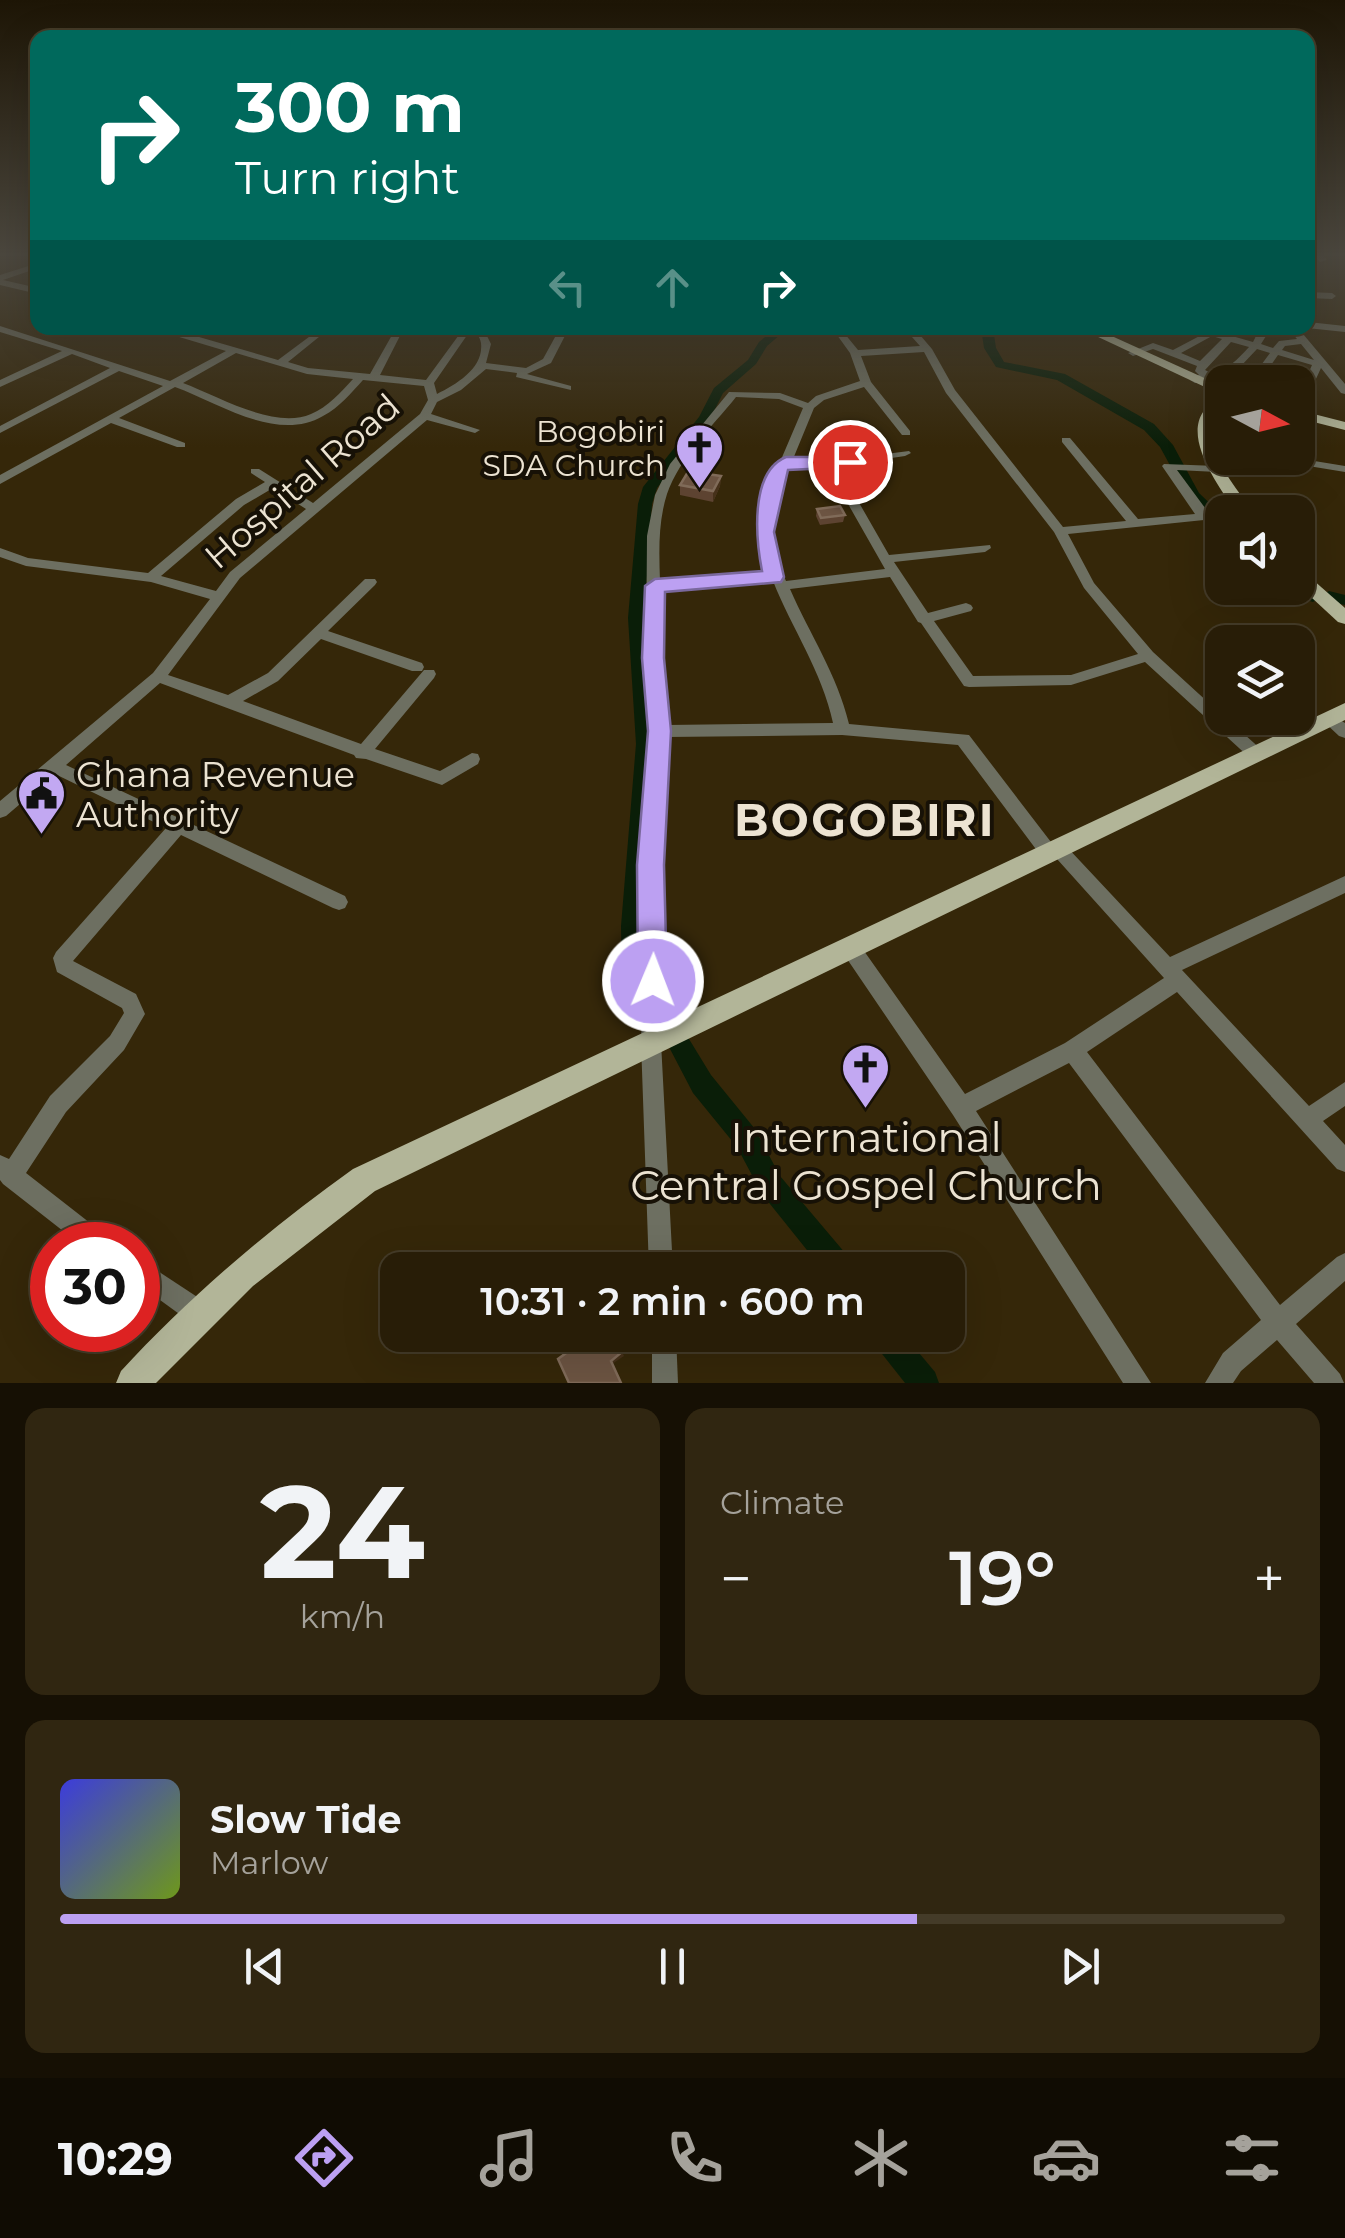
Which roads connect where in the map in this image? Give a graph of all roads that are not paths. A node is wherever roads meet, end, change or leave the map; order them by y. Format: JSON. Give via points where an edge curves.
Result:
{"nodes":[{"id":1,"x":1315,"y":326,"type":"edge"},
{"id":2,"x":0,"y":328,"type":"edge"},
{"id":3,"x":1345,"y":328,"type":"edge"},
{"id":4,"x":39,"y":335,"type":"edge"},
{"id":5,"x":187,"y":335,"type":"edge"},
{"id":6,"x":317,"y":335,"type":"edge"},
{"id":7,"x":396,"y":335,"type":"edge"},
{"id":8,"x":463,"y":335,"type":"edge"},
{"id":9,"x":483,"y":335,"type":"edge"},
{"id":10,"x":560,"y":335,"type":"edge"},
{"id":11,"x":841,"y":335,"type":"edge"},
{"id":12,"x":915,"y":335,"type":"edge"},
{"id":13,"x":1098,"y":335,"type":"edge"},
{"id":14,"x":1208,"y":335,"type":"edge"},
{"id":15,"x":1218,"y":335,"type":"edge"},
{"id":16,"x":1261,"y":335,"type":"edge"},
{"id":17,"x":1299,"y":335,"type":"edge"},
{"id":18,"x":32,"y":338,"type":"junction"},
{"id":19,"x":1229,"y":338,"type":"junction"},
{"id":20,"x":1305,"y":341,"type":"junction"},
{"id":21,"x":1190,"y":345,"type":"junction"},
{"id":22,"x":1256,"y":347,"type":"junction"},
{"id":23,"x":927,"y":349,"type":"junction"},
{"id":24,"x":72,"y":351,"type":"junction"},
{"id":25,"x":234,"y":351,"type":"junction"},
{"id":26,"x":855,"y":353,"type":"junction"},
{"id":27,"x":1132,"y":353,"type":"junction"},
{"id":28,"x":1213,"y":353,"type":"junction"},
{"id":29,"x":1274,"y":353,"type":"junction"},
{"id":30,"x":1173,"y":354,"type":"junction"},
{"id":31,"x":279,"y":364,"type":"junction"},
{"id":32,"x":1266,"y":365,"type":"edge"},
{"id":33,"x":1321,"y":365,"type":"junction"},
{"id":34,"x":482,"y":366,"type":"junction"},
{"id":35,"x":118,"y":367,"type":"junction"},
{"id":36,"x":506,"y":371,"type":"junction"},
{"id":37,"x":1315,"y":375,"type":"edge"},
{"id":38,"x":360,"y":376,"type":"junction"},
{"id":39,"x":1202,"y":376,"type":"junction"},
{"id":40,"x":374,"y":377,"type":"junction"},
{"id":41,"x":1205,"y":380,"type":"edge"},
{"id":42,"x":430,"y":383,"type":"junction"},
{"id":43,"x":866,"y":383,"type":"junction"},
{"id":44,"x":0,"y":384,"type":"edge"},
{"id":45,"x":173,"y":384,"type":"junction"},
{"id":46,"x":567,"y":388,"type":"dead end"},
{"id":47,"x":1345,"y":390,"type":"edge"},
{"id":48,"x":432,"y":400,"type":"junction"},
{"id":49,"x":809,"y":407,"type":"junction"},
{"id":50,"x":425,"y":416,"type":"junction"},
{"id":51,"x":1315,"y":418,"type":"edge"},
{"id":52,"x":111,"y":419,"type":"junction"},
{"id":53,"x":1345,"y":426,"type":"edge"},
{"id":54,"x":0,"y":430,"type":"edge"},
{"id":55,"x":475,"y":430,"type":"dead end"},
{"id":56,"x":906,"y":433,"type":"dead end"},
{"id":57,"x":1066,"y":440,"type":"dead end"},
{"id":58,"x":181,"y":444,"type":"dead end"},
{"id":59,"x":905,"y":453,"type":"dead end"},
{"id":60,"x":786,"y":462,"type":"junction"},
{"id":61,"x":831,"y":464,"type":"junction"},
{"id":62,"x":1315,"y":464,"type":"edge"},
{"id":63,"x":1205,"y":469,"type":"edge"},
{"id":64,"x":1345,"y":469,"type":"edge"},
{"id":65,"x":255,"y":472,"type":"dead end"},
{"id":66,"x":0,"y":480,"type":"edge"},
{"id":67,"x":274,"y":482,"type":"junction"},
{"id":68,"x":314,"y":509,"type":"junction"},
{"id":69,"x":1135,"y":524,"type":"junction"},
{"id":70,"x":1060,"y":531,"type":"junction"},
{"id":71,"x":985,"y":548,"type":"dead end"},
{"id":72,"x":1,"y":553,"type":"edge"},
{"id":73,"x":890,"y":566,"type":"junction"},
{"id":74,"x":152,"y":578,"type":"junction"},
{"id":75,"x":370,"y":582,"type":"dead end"},
{"id":76,"x":777,"y":582,"type":"junction"},
{"id":77,"x":655,"y":586,"type":"junction"},
{"id":78,"x":1315,"y":591,"type":"edge"},
{"id":79,"x":217,"y":596,"type":"junction"},
{"id":80,"x":966,"y":608,"type":"dead end"},
{"id":81,"x":1345,"y":618,"type":"edge"},
{"id":82,"x":923,"y":619,"type":"junction"},
{"id":83,"x":319,"y":633,"type":"junction"},
{"id":84,"x":1148,"y":656,"type":"junction"},
{"id":85,"x":158,"y":676,"type":"junction"},
{"id":86,"x":232,"y":700,"type":"junction"},
{"id":87,"x":1340,"y":721,"type":"edge"},
{"id":88,"x":842,"y":729,"type":"junction"},
{"id":89,"x":660,"y":731,"type":"junction"},
{"id":90,"x":362,"y":754,"type":"junction"},
{"id":91,"x":1257,"y":755,"type":"junction"},
{"id":92,"x":472,"y":759,"type":"dead end"},
{"id":93,"x":53,"y":766,"type":"junction"},
{"id":94,"x":0,"y":811,"type":"edge"},
{"id":95,"x":178,"y":826,"type":"junction"},
{"id":96,"x":1055,"y":853,"type":"junction"},
{"id":97,"x":1345,"y":884,"type":"edge"},
{"id":98,"x":339,"y":902,"type":"dead end"},
{"id":99,"x":850,"y":947,"type":"junction"},
{"id":100,"x":1173,"y":974,"type":"junction"},
{"id":101,"x":651,"y":1042,"type":"junction"},
{"id":102,"x":1072,"y":1050,"type":"junction"},
{"id":103,"x":1345,"y":1093,"type":"edge"},
{"id":104,"x":961,"y":1106,"type":"junction"},
{"id":105,"x":1307,"y":1120,"type":"junction"},
{"id":106,"x":1345,"y":1161,"type":"edge"},
{"id":107,"x":5,"y":1171,"type":"edge"},
{"id":108,"x":70,"y":1222,"type":"edge"},
{"id":109,"x":660,"y":1252,"type":"edge"},
{"id":110,"x":1345,"y":1266,"type":"edge"},
{"id":111,"x":160,"y":1285,"type":"edge"},
{"id":112,"x":202,"y":1314,"type":"junction"},
{"id":113,"x":1277,"y":1321,"type":"junction"},
{"id":114,"x":664,"y":1352,"type":"edge"},
{"id":115,"x":134,"y":1383,"type":"edge"},
{"id":116,"x":665,"y":1383,"type":"edge"},
{"id":117,"x":1138,"y":1383,"type":"edge"},
{"id":118,"x":1218,"y":1383,"type":"edge"},
{"id":119,"x":1332,"y":1383,"type":"edge"}],
"edges":[{"from":1,"to":3,"type":"street"},
{"from":2,"to":18,"type":"street"},
{"from":4,"to":18,"type":"street"},
{"from":5,"to":25,"type":"street","name":"Hospital Road"},
{"from":6,"to":31,"type":"street"},
{"from":7,"to":40,"type":"street"},
{"from":8,"to":42,"type":"street"},
{"from":9,"to":34,"type":"street"},
{"from":10,"to":36,"type":"street","via":[[542,366]]},
{"from":11,"to":26,"type":"street"},
{"from":12,"to":23,"type":"street"},
{"from":13,"to":27,"type":"main road"},
{"from":14,"to":21,"type":"street"},
{"from":15,"to":19,"type":"street"},
{"from":16,"to":22,"type":"street"},
{"from":17,"to":20,"type":"street"},
{"from":18,"to":24,"type":"street"},
{"from":19,"to":22,"type":"street"},
{"from":19,"to":28,"type":"street"},
{"from":20,"to":29,"type":"street","via":[[1286,342]]},
{"from":20,"to":33,"type":"street"},
{"from":21,"to":28,"type":"street"},
{"from":21,"to":30,"type":"street"},
{"from":22,"to":29,"type":"street"},
{"from":22,"to":39,"type":"street","via":[[1224,374]]},
{"from":23,"to":26,"type":"street"},
{"from":23,"to":70,"type":"street","via":[[950,391]]},
{"from":24,"to":35,"type":"street"},
{"from":24,"to":44,"type":"street"},
{"from":25,"to":31,"type":"street","name":"Hospital Road"},
{"from":25,"to":45,"type":"street"},
{"from":26,"to":43,"type":"street"},
{"from":27,"to":30,"type":"street","via":[[1153,346]]},
{"from":27,"to":39,"type":"main road"},
{"from":28,"to":39,"type":"street"},
{"from":29,"to":32,"type":"street"},
{"from":29,"to":33,"type":"street"},
{"from":30,"to":39,"type":"street"},
{"from":31,"to":38,"type":"street","name":"Hospital Road"},
{"from":33,"to":37,"type":"street"},
{"from":33,"to":47,"type":"street"},
{"from":34,"to":36,"type":"street"},
{"from":34,"to":48,"type":"street"},
{"from":35,"to":45,"type":"street"},
{"from":35,"to":54,"type":"street"},
{"from":36,"to":46,"type":"street"},
{"from":38,"to":40,"type":"street","name":"Hospital Road"},
{"from":38,"to":45,"type":"street","via":[[329,411],[276,424]]},
{"from":39,"to":41,"type":"main road"},
{"from":40,"to":42,"type":"street","name":"Hospital Road"},
{"from":42,"to":48,"type":"street","name":"Hospital Road"},
{"from":43,"to":49,"type":"street"},
{"from":43,"to":56,"type":"street"},
{"from":45,"to":52,"type":"street"},
{"from":48,"to":50,"type":"street","name":"Hospital Road"},
{"from":49,"to":60,"type":"street"},
{"from":49,"to":77,"type":"street","via":[[742,392],[726,400],[661,494],[653,536]]},
{"from":50,"to":55,"type":"street"},
{"from":50,"to":68,"type":"street","name":"Hospital Road"},
{"from":51,"to":53,"type":"main road"},
{"from":52,"to":58,"type":"street"},
{"from":52,"to":66,"type":"street"},
{"from":57,"to":69,"type":"street"},
{"from":59,"to":61,"type":"street"},
{"from":60,"to":61,"type":"street"},
{"from":60,"to":76,"type":"street","via":[[772,485],[764,532]]},
{"from":61,"to":73,"type":"street"},
{"from":62,"to":64,"type":"street"},
{"from":63,"to":69,"type":"street","via":[[1171,466],[1169,473],[1203,514]]},
{"from":65,"to":67,"type":"street"},
{"from":67,"to":68,"type":"street"},
{"from":67,"to":74,"type":"street","via":[[240,502]]},
{"from":68,"to":79,"type":"street","name":"Hospital Road"},
{"from":69,"to":70,"type":"street"},
{"from":70,"to":84,"type":"street","via":[[1090,586]]},
{"from":71,"to":73,"type":"street"},
{"from":72,"to":74,"type":"street"},
{"from":73,"to":76,"type":"street"},
{"from":73,"to":82,"type":"street"},
{"from":74,"to":79,"type":"street"},
{"from":75,"to":83,"type":"street"},
{"from":76,"to":77,"type":"street"},
{"from":76,"to":88,"type":"street","via":[[834,692]]},
{"from":77,"to":89,"type":"street"},
{"from":78,"to":81,"type":"main road"},
{"from":79,"to":85,"type":"street","name":"Hospital Road"},
{"from":80,"to":82,"type":"street"},
{"from":82,"to":84,"type":"street","via":[[963,678],[975,683],[1071,680]]},
{"from":83,"to":86,"type":"street","via":[[273,678]]},
{"from":83,"to":90,"type":"street","via":[[423,670]]},
{"from":84,"to":91,"type":"street"},
{"from":85,"to":86,"type":"street"},
{"from":85,"to":93,"type":"street","name":"Hospital Road"},
{"from":86,"to":90,"type":"street"},
{"from":87,"to":91,"type":"main road"},
{"from":88,"to":89,"type":"street"},
{"from":88,"to":96,"type":"street","via":[[963,739]]},
{"from":89,"to":101,"type":"street","via":[[650,865]]},
{"from":90,"to":92,"type":"street","via":[[442,778]]},
{"from":91,"to":96,"type":"main road"},
{"from":93,"to":94,"type":"street","name":"Hospital Road"},
{"from":93,"to":95,"type":"street"},
{"from":95,"to":98,"type":"street"},
{"from":95,"to":107,"type":"street","via":[[68,948],[64,966],[129,1000],[135,1014]]},
{"from":96,"to":99,"type":"main road"},
{"from":96,"to":100,"type":"street"},
{"from":97,"to":100,"type":"street"},
{"from":99,"to":101,"type":"main road"},
{"from":99,"to":104,"type":"street"},
{"from":100,"to":102,"type":"street"},
{"from":100,"to":105,"type":"street"},
{"from":101,"to":109,"type":"street"},
{"from":101,"to":112,"type":"main road","via":[[364,1180],[317,1212]]},
{"from":102,"to":104,"type":"street"},
{"from":102,"to":113,"type":"street"},
{"from":103,"to":105,"type":"street"},
{"from":104,"to":117,"type":"street"},
{"from":105,"to":106,"type":"street"},
{"from":107,"to":108,"type":"street"},
{"from":110,"to":113,"type":"street"},
{"from":111,"to":112,"type":"street"},
{"from":112,"to":115,"type":"main road"},
{"from":113,"to":118,"type":"street"},
{"from":113,"to":119,"type":"street"},
{"from":114,"to":116,"type":"street"}]}
